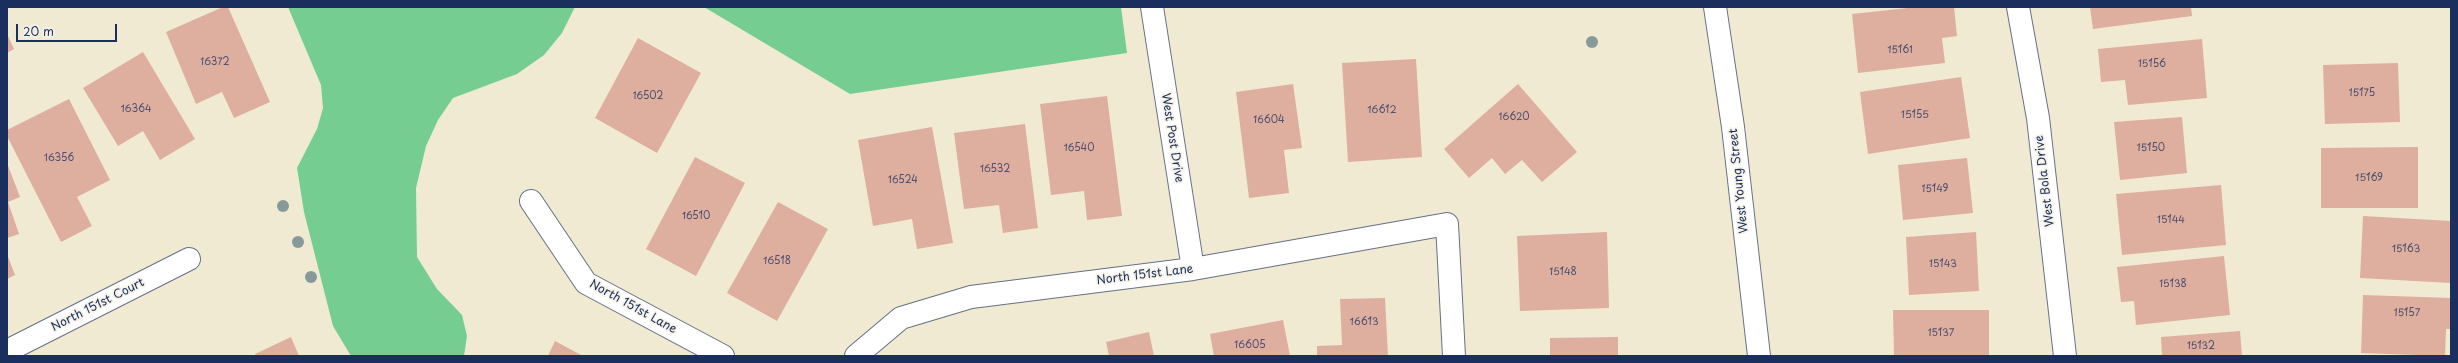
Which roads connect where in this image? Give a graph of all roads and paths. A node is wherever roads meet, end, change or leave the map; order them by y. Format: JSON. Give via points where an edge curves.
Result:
{"nodes":[{"id":1,"x":1152,"y":7,"type":"edge"},
{"id":2,"x":1715,"y":7,"type":"edge"},
{"id":3,"x":2018,"y":7,"type":"edge"},
{"id":4,"x":531,"y":202,"type":"dead end"},
{"id":5,"x":190,"y":259,"type":"dead end"},
{"id":6,"x":1193,"y":269,"type":"junction"},
{"id":7,"x":7,"y":351,"type":"edge"},
{"id":8,"x":723,"y":356,"type":"edge"},
{"id":9,"x":856,"y":356,"type":"edge"},
{"id":10,"x":1454,"y":356,"type":"edge"},
{"id":11,"x":1759,"y":356,"type":"edge"},
{"id":12,"x":2065,"y":356,"type":"edge"}],
"edges":[{"from":1,"to":6,"type":"street","name":"West Post Drive"},
{"from":2,"to":11,"type":"street","name":"West Young Street","via":[[1733,127]]},
{"from":3,"to":12,"type":"street","name":"West Bola Drive","via":[[2038,118]]},
{"from":4,"to":8,"type":"street","name":"North 151st Lane","via":[[586,283]]},
{"from":5,"to":7,"type":"street","name":"North 151st Court"},
{"from":6,"to":9,"type":"street","name":"North 151st Lane","via":[[971,297],[901,318]]},
{"from":6,"to":10,"type":"street","name":"North 151st Lane","via":[[1447,224]]}]}
